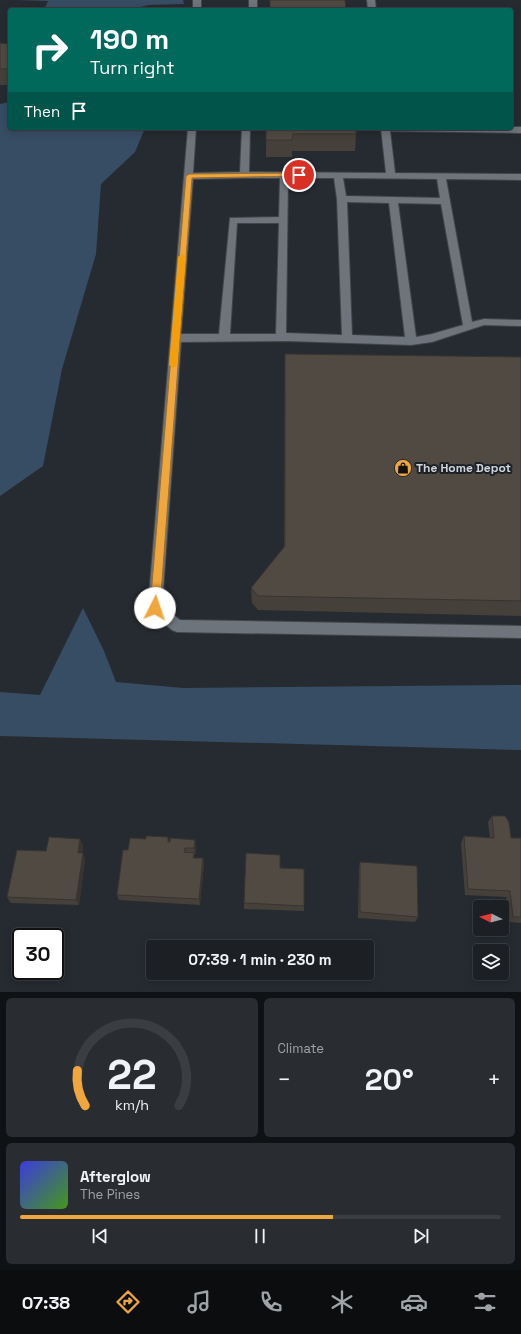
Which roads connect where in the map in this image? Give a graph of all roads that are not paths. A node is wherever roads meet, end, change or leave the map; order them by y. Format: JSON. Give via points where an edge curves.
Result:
{"nodes":[{"id":1,"x":192,"y":130,"type":"edge"},
{"id":2,"x":246,"y":130,"type":"edge"},
{"id":3,"x":385,"y":130,"type":"edge"},
{"id":4,"x":244,"y":175,"type":"junction"},
{"id":5,"x":284,"y":175,"type":"junction"},
{"id":6,"x":338,"y":175,"type":"junction"},
{"id":7,"x":189,"y":176,"type":"junction"},
{"id":8,"x":391,"y":176,"type":"junction"},
{"id":9,"x":441,"y":177,"type":"junction"},
{"id":10,"x":521,"y":177,"type":"edge"},
{"id":11,"x":342,"y":200,"type":"junction"},
{"id":12,"x":393,"y":200,"type":"junction"},
{"id":13,"x":446,"y":201,"type":"junction"},
{"id":14,"x":284,"y":220,"type":"junction"},
{"id":15,"x":521,"y":323,"type":"edge"},
{"id":16,"x":468,"y":326,"type":"junction"},
{"id":17,"x":281,"y":337,"type":"junction"},
{"id":18,"x":175,"y":338,"type":"junction"},
{"id":19,"x":224,"y":338,"type":"junction"},
{"id":20,"x":347,"y":339,"type":"junction"},
{"id":21,"x":411,"y":341,"type":"junction"},
{"id":22,"x":521,"y":632,"type":"edge"}],
"edges":[{"from":1,"to":7,"type":"street"},
{"from":2,"to":4,"type":"street"},
{"from":3,"to":8,"type":"street"},
{"from":4,"to":5,"type":"street"},
{"from":4,"to":7,"type":"street"},
{"from":5,"to":6,"type":"street"},
{"from":5,"to":14,"type":"street"},
{"from":6,"to":8,"type":"street"},
{"from":6,"to":11,"type":"street"},
{"from":7,"to":18,"type":"street"},
{"from":8,"to":9,"type":"street"},
{"from":9,"to":10,"type":"street"},
{"from":9,"to":13,"type":"street"},
{"from":11,"to":12,"type":"street"},
{"from":11,"to":20,"type":"street"},
{"from":12,"to":13,"type":"street"},
{"from":12,"to":21,"type":"street"},
{"from":13,"to":16,"type":"street"},
{"from":14,"to":17,"type":"street"},
{"from":14,"to":19,"type":"street","via":[[233,220]]},
{"from":15,"to":16,"type":"street","via":[[484,322]]},
{"from":16,"to":21,"type":"street","via":[[432,338]]},
{"from":17,"to":19,"type":"street"},
{"from":17,"to":20,"type":"street"},
{"from":18,"to":19,"type":"street"},
{"from":18,"to":22,"type":"street","via":[[155,608],[177,626]]},
{"from":20,"to":21,"type":"street"}]}
